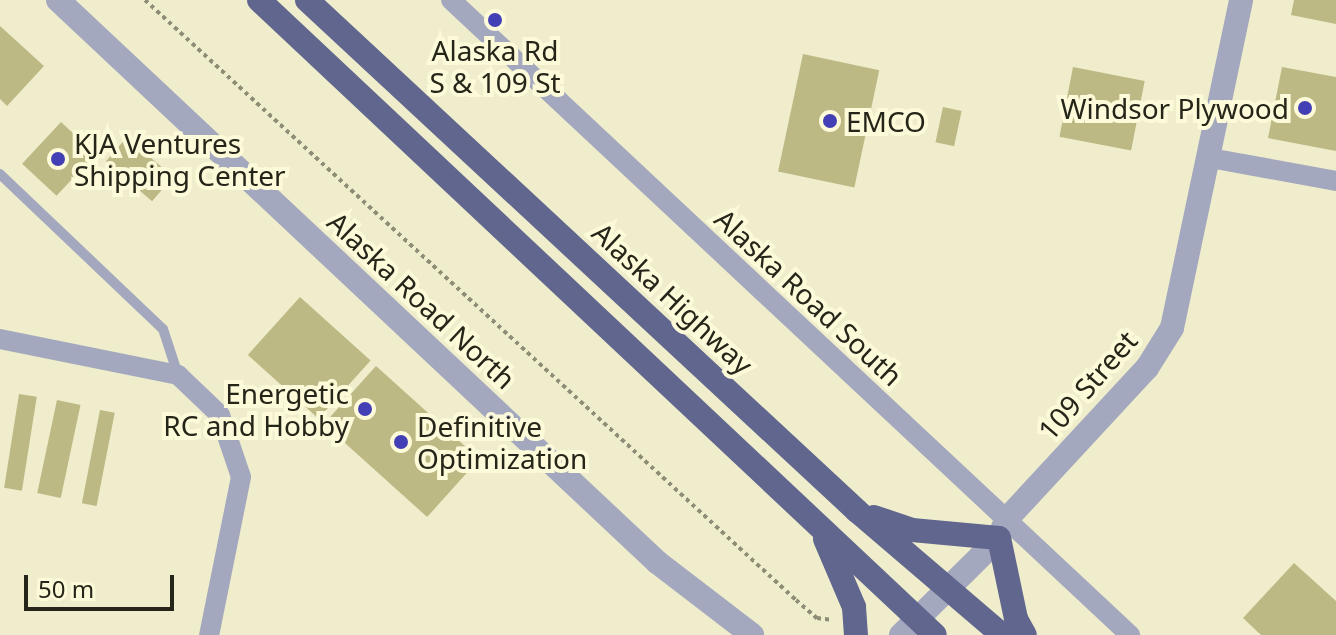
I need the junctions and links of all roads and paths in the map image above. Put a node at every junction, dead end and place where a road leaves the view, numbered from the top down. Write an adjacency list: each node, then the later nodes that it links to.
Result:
1 (58, 0): 19 (street, Alaska Road North)
2 (145, 0): 16 (path)
3 (259, 0): 13 (highway)
4 (307, 0): 12 (highway, Alaska Highway)
5 (451, 0): 14 (street, Alaska Road South)
6 (1241, 0): 7 (street, 109 Street)
7 (1210, 158): 9 (street); 14 (street, 109 Street)
8 (0, 174): 11 (lane)
9 (1336, 181)
10 (0, 339): 11 (street)
11 (178, 375): 18 (street)
12 (857, 511): 14 (highway); 15 (highway, Alaska Highway)
13 (818, 526): 16 (highway); 17 (highway)
14 (1003, 529): 15 (street, 109 Street); 22 (highway); 23 (street, Alaska Road South)
15 (952, 589): 17 (street, 109 Street); 21 (highway, Alaska Highway)
16 (854, 607): 20 (highway)
17 (918, 630)
18 (209, 635)
19 (752, 635)
20 (856, 635)
21 (1002, 635)
22 (1025, 635)
23 (1130, 635)

